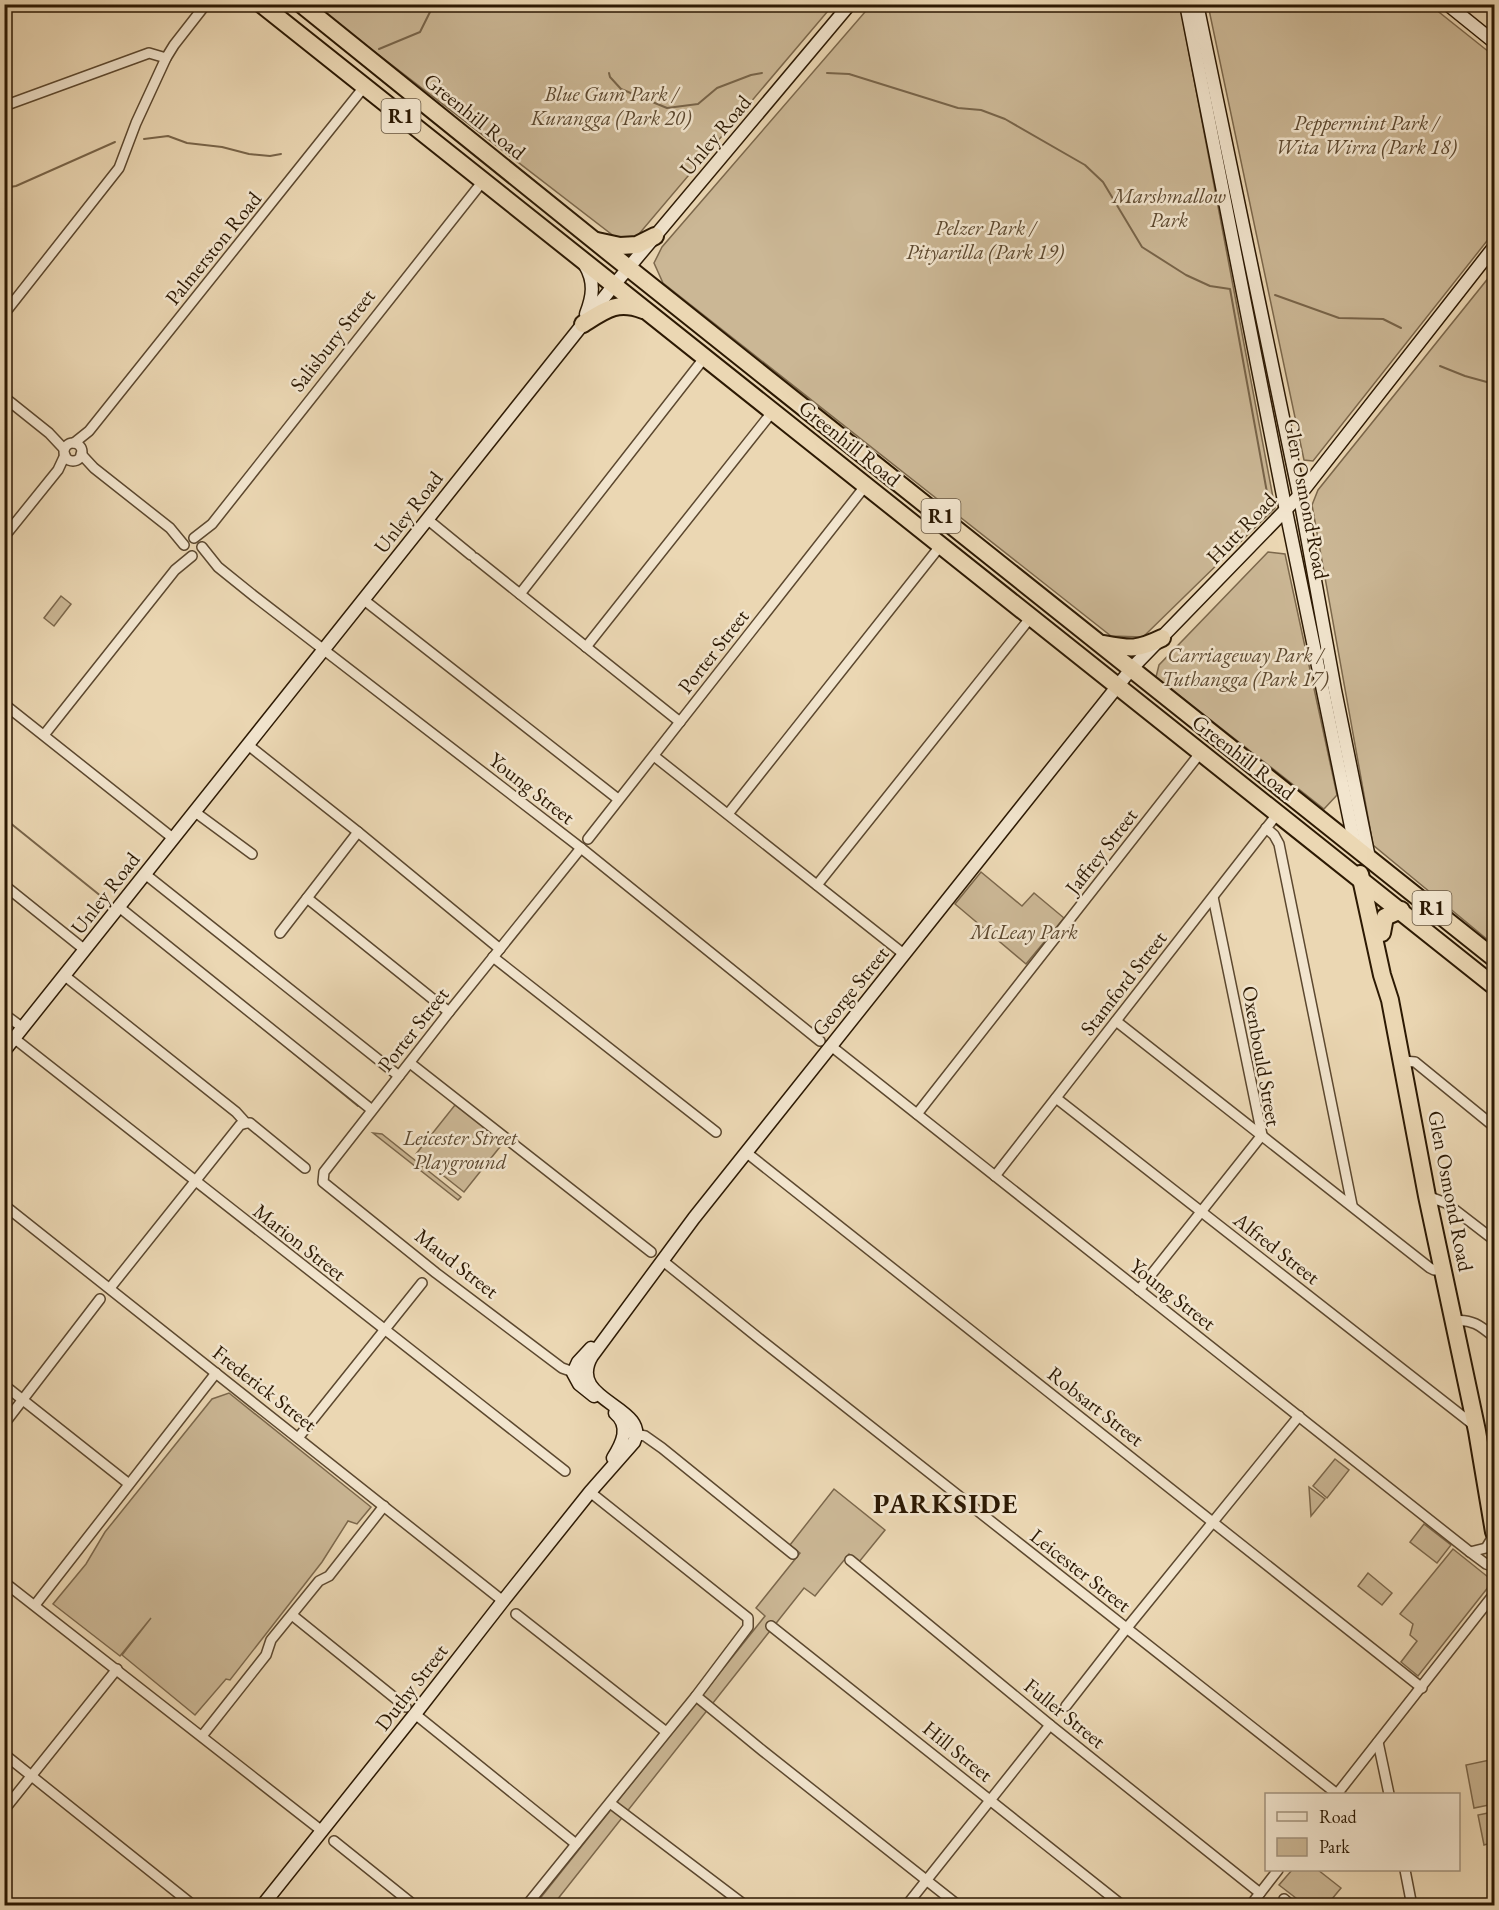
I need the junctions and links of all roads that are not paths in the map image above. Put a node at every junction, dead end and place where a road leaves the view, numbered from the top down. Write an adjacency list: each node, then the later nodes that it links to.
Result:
1 (206, 4): 11 (street)
2 (261, 4): 10 (highway, Greenhill Road / R1)
3 (301, 4): 8 (highway, Greenhill Road / R1)
4 (850, 4): 17 (main road, Unley Road)
5 (1186, 4): 18 (main road, Glen Osmond Road)
6 (1197, 4): 18 (main road, Glen Osmond Road)
7 (1447, 4): 9 (main road)
8 (318, 18): 10 (highway); 14 (highway, Greenhill Road / R1)
9 (1493, 37)
10 (313, 46): 12 (highway, Greenhill Road / R1)
11 (166, 58): 13 (street); 26 (street)
12 (364, 87): 15 (highway, Greenhill Road / R1); 35 (street, Palmerston Road)
13 (4, 106)
14 (511, 173): 16 (highway); 19 (highway, Greenhill Road / R1)
15 (483, 181): 16 (highway, Greenhill Road / R1); 42 (street, Salisbury Street)
16 (541, 227): 21 (highway, Greenhill Road / R1)
17 (655, 236): 19 (highway); 22 (main road, Unley Road)
18 (1239, 239): 38 (main road, Glen Osmond Road); 40 (main road, Glen Osmond Road)
19 (593, 240): 22 (highway, Greenhill Road / R1)
20 (1494, 247): 38 (main road, Hutt Road)
21 (582, 260): 23 (highway, Greenhill Road / R1); 27 (main road)
22 (628, 268): 23 (main road, Unley Road); 24 (highway, Greenhill Road / R1)
23 (614, 285): 25 (highway, Greenhill Road / R1); 27 (main road, Unley Road)
24 (680, 309): 28 (highway); 31 (highway, Greenhill Road / R1)
25 (650, 313): 27 (highway); 28 (highway, Greenhill Road / R1)
26 (4, 314)
27 (582, 324): 41 (main road, Unley Road)
28 (677, 335): 29 (highway, Greenhill Road / R1)
29 (705, 357): 32 (highway, Greenhill Road / R1); 51 (street)
30 (4, 397): 35 (street)
31 (804, 407): 33 (highway, Greenhill Road / R1); 34 (highway)
32 (773, 411): 34 (highway, Greenhill Road / R1); 58 (street)
33 (833, 430): 36 (highway); 39 (highway, Greenhill Road / R1)
34 (799, 431): 36 (highway, Greenhill Road / R1)
35 (73, 452): 44 (street, Palmerston Road); 45 (street)
36 (827, 454): 37 (highway, Greenhill Road / R1)
37 (866, 485): 43 (highway, Greenhill Road / R1); 63 (street, Porter Street)
38 (1299, 496): 40 (main road, Hutt Road); 80 (main road, Glen Osmond Road)
39 (934, 510): 43 (highway); 54 (highway, Greenhill Road / R1)
40 (1286, 511): 55 (main road, Hutt Road); 77 (main road, Glen Osmond Road)
41 (428, 519): 51 (street); 52 (main road, Unley Road)
42 (212, 524): 45 (street, Salisbury Street); 47 (street, Salisbury Street)
43 (921, 529): 46 (highway, Greenhill Road / R1)
44 (4, 537)
45 (188, 542): 47 (street); 48 (street); 50 (street, Salisbury Street)
46 (941, 545): 53 (highway, Greenhill Road / R1); 72 (street)
47 (202, 546): 48 (street); 49 (street, Young Street)
48 (193, 556): 49 (street, Young Street); 50 (street, Salisbury Street)
49 (218, 567): 59 (street, Young Street)
50 (175, 570): 65 (street, Salisbury Street)
51 (520, 594): 58 (street)
52 (364, 600): 59 (main road, Unley Road); 69 (street)
53 (1031, 617): 57 (highway, Greenhill Road / R1); 84 (street)
54 (1079, 626): 56 (highway, Greenhill Road / R1); 57 (highway)
55 (1162, 638): 56 (highway); 60 (main road, Hutt Road)
56 (1101, 643): 60 (highway, Greenhill Road / R1)
57 (1068, 646): 61 (highway, Greenhill Road / R1)
58 (586, 647): 63 (street)
59 (323, 650): 66 (main road, Unley Road); 78 (street, Young Street)
60 (1132, 668): 61 (main road, Hutt Road); 64 (highway, Greenhill Road / R1)
61 (1118, 686): 67 (highway, Greenhill Road / R1); 94 (main road, George Street)
62 (4, 704): 65 (street)
63 (680, 722): 68 (street, Porter Street)
64 (1215, 734): 67 (highway); 77 (highway, Greenhill Road / R1)
65 (44, 735): 75 (street)
66 (248, 745): 70 (main road, Unley Road); 74 (street)
67 (1202, 752): 71 (highway, Greenhill Road / R1); 111 (street, Jaffrey Street)
68 (654, 756): 69 (street, Porter Street); 72 (street)
69 (618, 799): 76 (street, Porter Street)
70 (195, 812): 75 (main road, Unley Road); 79 (street)
71 (1278, 813): 73 (street, Stamford Street); 82 (highway, Greenhill Road / R1)
72 (728, 814): 84 (street)
73 (1266, 828): 86 (street, Stamford Street); 123 (street)
74 (358, 832): 87 (street); 93 (street)
75 (174, 838): 81 (main road, Unley Road)
76 (588, 839)
77 (1355, 846): 80 (highway, Greenhill Road / R1); 82 (highway, Glen Osmond Road)
78 (581, 848): 93 (street, Porter Street); 104 (street, Young Street)
79 (252, 854)
80 (1369, 858): 85 (highway, Glen Osmond Road); 95 (highway, Greenhill Road / R1)
81 (145, 874): 88 (main road, Unley Road); 108 (street)
82 (1361, 879): 85 (highway, Greenhill Road / R1); 98 (highway, Glen Osmond Road)
83 (4, 885): 92 (street)
84 (817, 885): 94 (street)
85 (1375, 890): 89 (highway, Greenhill Road / R1); 91 (highway, Glen Osmond Road)
86 (1213, 897): 101 (street, Stamford Street); 115 (street, Oxenbould Street)
87 (307, 898): 90 (street); 99 (street)
88 (119, 907): 92 (main road, Unley Road); 110 (street)
89 (1401, 910): 91 (highway); 97 (highway, Greenhill Road / R1)
90 (280, 933)
91 (1382, 933): 98 (highway, Glen Osmond Road)
92 (85, 950): 96 (main road, Unley Road)
93 (497, 953): 99 (street, Porter Street); 114 (street)
94 (905, 955): 104 (main road, George Street)
95 (1494, 958)
96 (65, 976): 102 (main road, Unley Road); 112 (street)
97 (1494, 986)
98 (1390, 1000): 106 (highway, Glen Osmond Road)
99 (449, 1012): 107 (street, Porter Street)
100 (4, 1014): 102 (street)
101 (1116, 1021): 109 (street, Stamford Street); 115 (street)
102 (23, 1028): 103 (main road, Unley Road)
103 (15, 1039): 105 (main road, Unley Road); 120 (street, Marion Street)
104 (826, 1043): 111 (street, Young Street); 116 (main road, George Street)
105 (4, 1052)
106 (1403, 1061): 113 (street); 121 (highway, Glen Osmond Road)
107 (410, 1063): 108 (street, Porter Street); 126 (street)
108 (399, 1076): 110 (street, Porter Street)
109 (1056, 1098): 118 (street, Stamford Street); 124 (street, Alfred Street)
110 (372, 1110): 119 (street, Porter Street)
111 (917, 1114): 118 (street, Young Street)
112 (246, 1122): 117 (street); 120 (street)
113 (1491, 1124)
114 (716, 1132)
115 (1262, 1135): 123 (street); 124 (street, Oxenbould Street)
116 (747, 1153): 127 (main road, George Street); 152 (street, Robsart Street)
117 (305, 1168)
118 (995, 1176): 131 (street, Young Street)
119 (322, 1178): 137 (street, Maud Street)
120 (194, 1181): 130 (street); 135 (street, Marion Street)
121 (1428, 1196): 125 (street); 128 (highway, Glen Osmond Road)
122 (4, 1205): 130 (street, Frederick Street)
123 (1352, 1206): 128 (street)
124 (1201, 1212): 131 (street, Oxenbould Street); 144 (street, Alfred Street)
125 (1494, 1240)
126 (651, 1252)
127 (663, 1261): 134 (main road, George Street); 165 (street, Leicester Street)
128 (1443, 1269): 133 (highway, Glen Osmond Road)
129 (422, 1283): 135 (street)
130 (110, 1288): 138 (street, Frederick Street)
131 (1139, 1290): 142 (street, Young Street)
132 (100, 1299): 141 (street)
133 (1453, 1321): 136 (street); 144 (highway, Glen Osmond Road)
134 (616, 1323): 137 (main road, George Street); 139 (main road, George Street)
135 (384, 1330): 147 (street); 148 (street, Marion Street)
136 (1494, 1337)
137 (573, 1372): 139 (street, Maud Street); 145 (main road, Maud Street)
138 (216, 1373): 147 (street, Frederick Street); 149 (street)
139 (587, 1377): 146 (main road)
140 (4, 1385): 141 (street)
141 (24, 1401): 143 (street); 149 (street)
142 (1299, 1416): 152 (street); 154 (street, Young Street)
143 (4, 1424)
144 (1476, 1427): 153 (highway, Glen Osmond Road)
145 (624, 1432): 146 (street); 150 (main road, Duthy Street)
146 (638, 1435): 150 (main road, Duthy Street); 155 (street)
147 (298, 1438): 151 (street, Frederick Street)
148 (565, 1471)
149 (129, 1484): 161 (street)
150 (590, 1492): 160 (main road, Duthy Street); 168 (street)
151 (384, 1506): 160 (street, Frederick Street); 163 (street)
152 (1212, 1522): 165 (street); 167 (street, Robsart Street)
153 (1494, 1534): 154 (street, Glen Osmond Road)
154 (1470, 1552): 157 (street, Young Street)
155 (793, 1554)
156 (850, 1560): 171 (street, Fuller Street)
157 (1494, 1568)
158 (4, 1581): 161 (street)
159 (1494, 1594): 167 (street)
160 (503, 1601): 170 (main road, Duthy Street)
161 (35, 1605): 166 (street)
162 (516, 1614): 172 (street)
163 (292, 1615): 170 (street); 173 (street)
164 (771, 1626): 180 (street, Hill Street)
165 (1126, 1629): 169 (street); 177 (street, Leicester Street)
166 (117, 1669): 173 (street); 176 (street)
167 (1422, 1688): 174 (street)
168 (696, 1696): 172 (street); 188 (street)
169 (1066, 1706)
170 (411, 1711): 183 (main road, Duthy Street); 185 (street)
171 (1050, 1725): 180 (street); 189 (street, Fuller Street)
172 (665, 1731): 181 (street)
173 (202, 1737): 183 (street)
174 (1378, 1742): 178 (street); 179 (street)
175 (4, 1754): 176 (street)
176 (32, 1776): 182 (street); 191 (street)
177 (1336, 1793)
178 (1338, 1793)
179 (1389, 1793)
180 (991, 1800): 188 (street); 198 (street, Hill Street)
181 (610, 1803): 185 (street); 195 (street)
182 (4, 1810)
183 (322, 1831): 192 (main road, Duthy Street)
184 (334, 1841): 193 (street)
185 (576, 1844): 194 (street)
186 (1276, 1871): 189 (street)
187 (1405, 1871): 201 (street)
188 (926, 1880): 196 (street); 197 (street)
189 (1260, 1893): 199 (street)
190 (1284, 1899): 200 (street)
191 (194, 1905)
192 (262, 1905)
193 (415, 1905)
194 (529, 1905)
195 (746, 1905)
196 (906, 1905)
197 (959, 1905)
198 (1123, 1905)
199 (1250, 1905)
200 (1292, 1905)
201 (1413, 1905)

